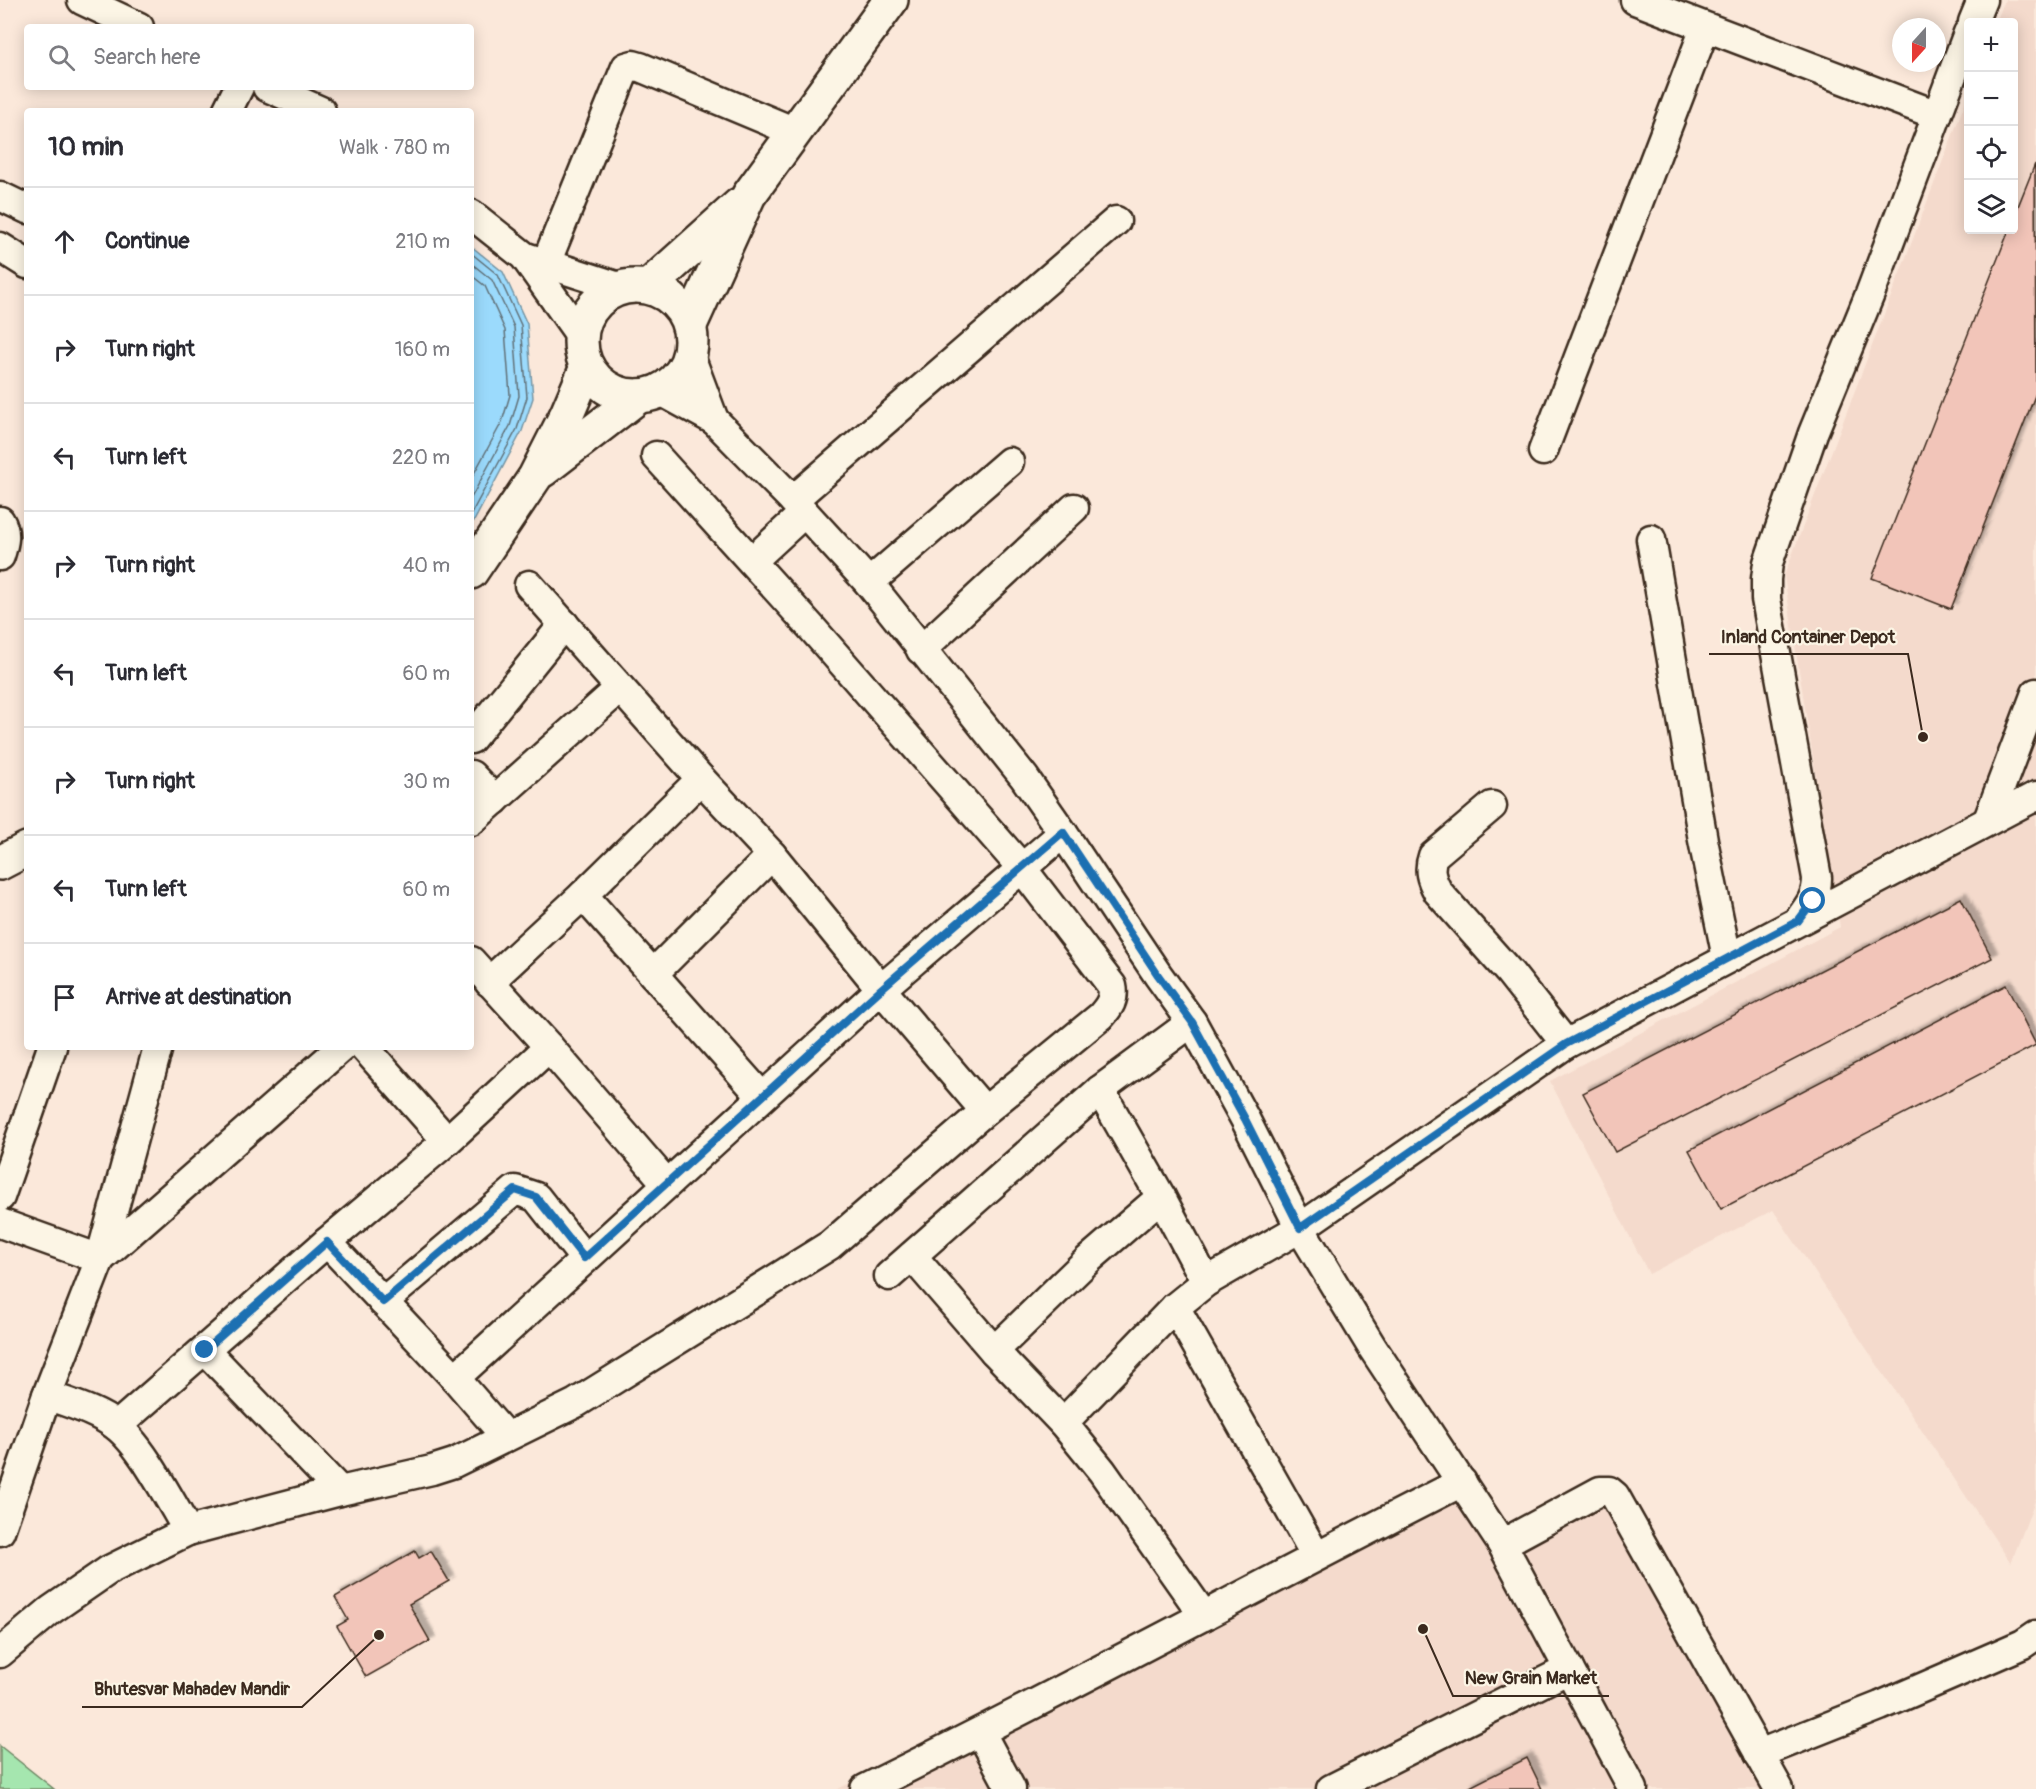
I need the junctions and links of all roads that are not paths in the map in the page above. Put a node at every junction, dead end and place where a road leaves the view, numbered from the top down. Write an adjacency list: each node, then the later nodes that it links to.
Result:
1 (82, 0): 6 (street)
2 (891, 0): 14 (main road)
3 (1635, 0): 7 (street)
4 (1982, 0): 5 (street)
5 (1975, 18)
6 (133, 24)
7 (1705, 27): 13 (street); 31 (street)
8 (1964, 44): 13 (street)
9 (238, 90): 11 (street)
10 (274, 90): 12 (street)
11 (228, 108)
12 (314, 108)
13 (1937, 115): 62 (street)
14 (795, 132): 15 (main road); 23 (street)
15 (749, 195): 25 (main road); 27 (main road)
16 (0, 196): 17 (street)
17 (24, 208)
18 (474, 215): 23 (street)
19 (1116, 221): 35 (street)
20 (0, 228): 21 (street)
21 (24, 243)
22 (0, 247): 24 (street)
23 (535, 260): 25 (street); 26 (street)
24 (24, 262)
25 (634, 287): 26 (main road); 27 (main road)
26 (580, 335): 28 (main road)
27 (690, 341): 29 (main road); 30 (street)
28 (587, 367): 29 (main road); 34 (main road)
29 (650, 393): 30 (street); 34 (main road)
30 (714, 420): 35 (street)
31 (1543, 451)
32 (656, 456): 40 (street)
33 (1009, 462): 42 (street)
34 (535, 477): 41 (main road)
35 (798, 507): 40 (street); 42 (street)
36 (1074, 507): 45 (street)
37 (0, 520): 39 (street)
38 (1651, 539): 63 (street)
39 (0, 556)
40 (752, 561): 60 (street)
41 (474, 568)
42 (869, 583): 45 (street)
43 (529, 585): 44 (street)
44 (564, 624): 46 (street); 48 (street)
45 (921, 650): 56 (street)
46 (620, 688): 50 (street); 52 (street)
47 (2036, 693): 55 (street)
48 (474, 735)
49 (474, 778): 52 (street)
50 (701, 779): 58 (street); 61 (street)
51 (2036, 796): 55 (street)
52 (495, 800): 54 (street)
53 (1492, 806): 68 (street)
54 (474, 818)
55 (1988, 820): 62 (street)
56 (1063, 832): 60 (street); 67 (street)
57 (24, 851): 59 (main road)
58 (772, 855): 65 (street); 66 (street)
59 (0, 863)
60 (1021, 867): 66 (street); 76 (street)
61 (583, 895): 64 (street); 65 (street)
62 (1798, 921): 63 (street)
63 (1727, 958): 68 (street)
64 (480, 972): 69 (street)
65 (653, 974): 75 (street)
66 (881, 989): 75 (street); 76 (street)
67 (1192, 1022): 74 (street); 82 (street)
68 (1566, 1044): 82 (street)
69 (549, 1047): 77 (street); 78 (street)
70 (51, 1050): 79 (street)
71 (157, 1050): 86 (street)
72 (339, 1050): 86 (street)
73 (367, 1050): 77 (street)
74 (1100, 1090): 80 (street); 84 (street)
75 (762, 1097): 78 (street)
76 (985, 1111): 97 (street)
77 (447, 1141): 83 (street)
78 (667, 1184): 85 (street)
79 (0, 1197)
80 (1161, 1197): 88 (street); 92 (street)
81 (0, 1223): 86 (street)
82 (1300, 1228): 88 (street); 98 (street)
83 (327, 1242): 89 (street); 91 (street)
84 (912, 1256): 87 (street); 92 (street)
85 (584, 1258): 89 (street); 93 (street)
86 (100, 1259): 94 (street)
87 (889, 1276)
88 (1206, 1282): 90 (street)
89 (383, 1302): 93 (street)
90 (1175, 1307): 95 (street); 103 (street)
91 (205, 1350): 96 (street); 99 (street)
92 (993, 1351): 95 (street)
93 (454, 1378): 97 (street)
94 (47, 1395): 96 (street); 100 (street)
95 (1063, 1424): 104 (street)
96 (117, 1426): 101 (street)
97 (506, 1437): 99 (street)
98 (1462, 1482): 102 (street); 103 (street)
99 (340, 1491): 101 (street)
100 (0, 1530)
101 (188, 1531): 106 (street)
102 (1502, 1544): 107 (street); 109 (street)
103 (1316, 1556): 104 (street)
104 (1204, 1616): 108 (street)
105 (2036, 1635): 109 (street)
106 (0, 1653)
107 (1569, 1669): 112 (street); 113 (street)
108 (981, 1732): 110 (street); 111 (street)
109 (1759, 1755): 114 (street)
110 (865, 1789)
111 (1011, 1789)
112 (1331, 1789)
113 (1633, 1789)
114 (1779, 1789)

